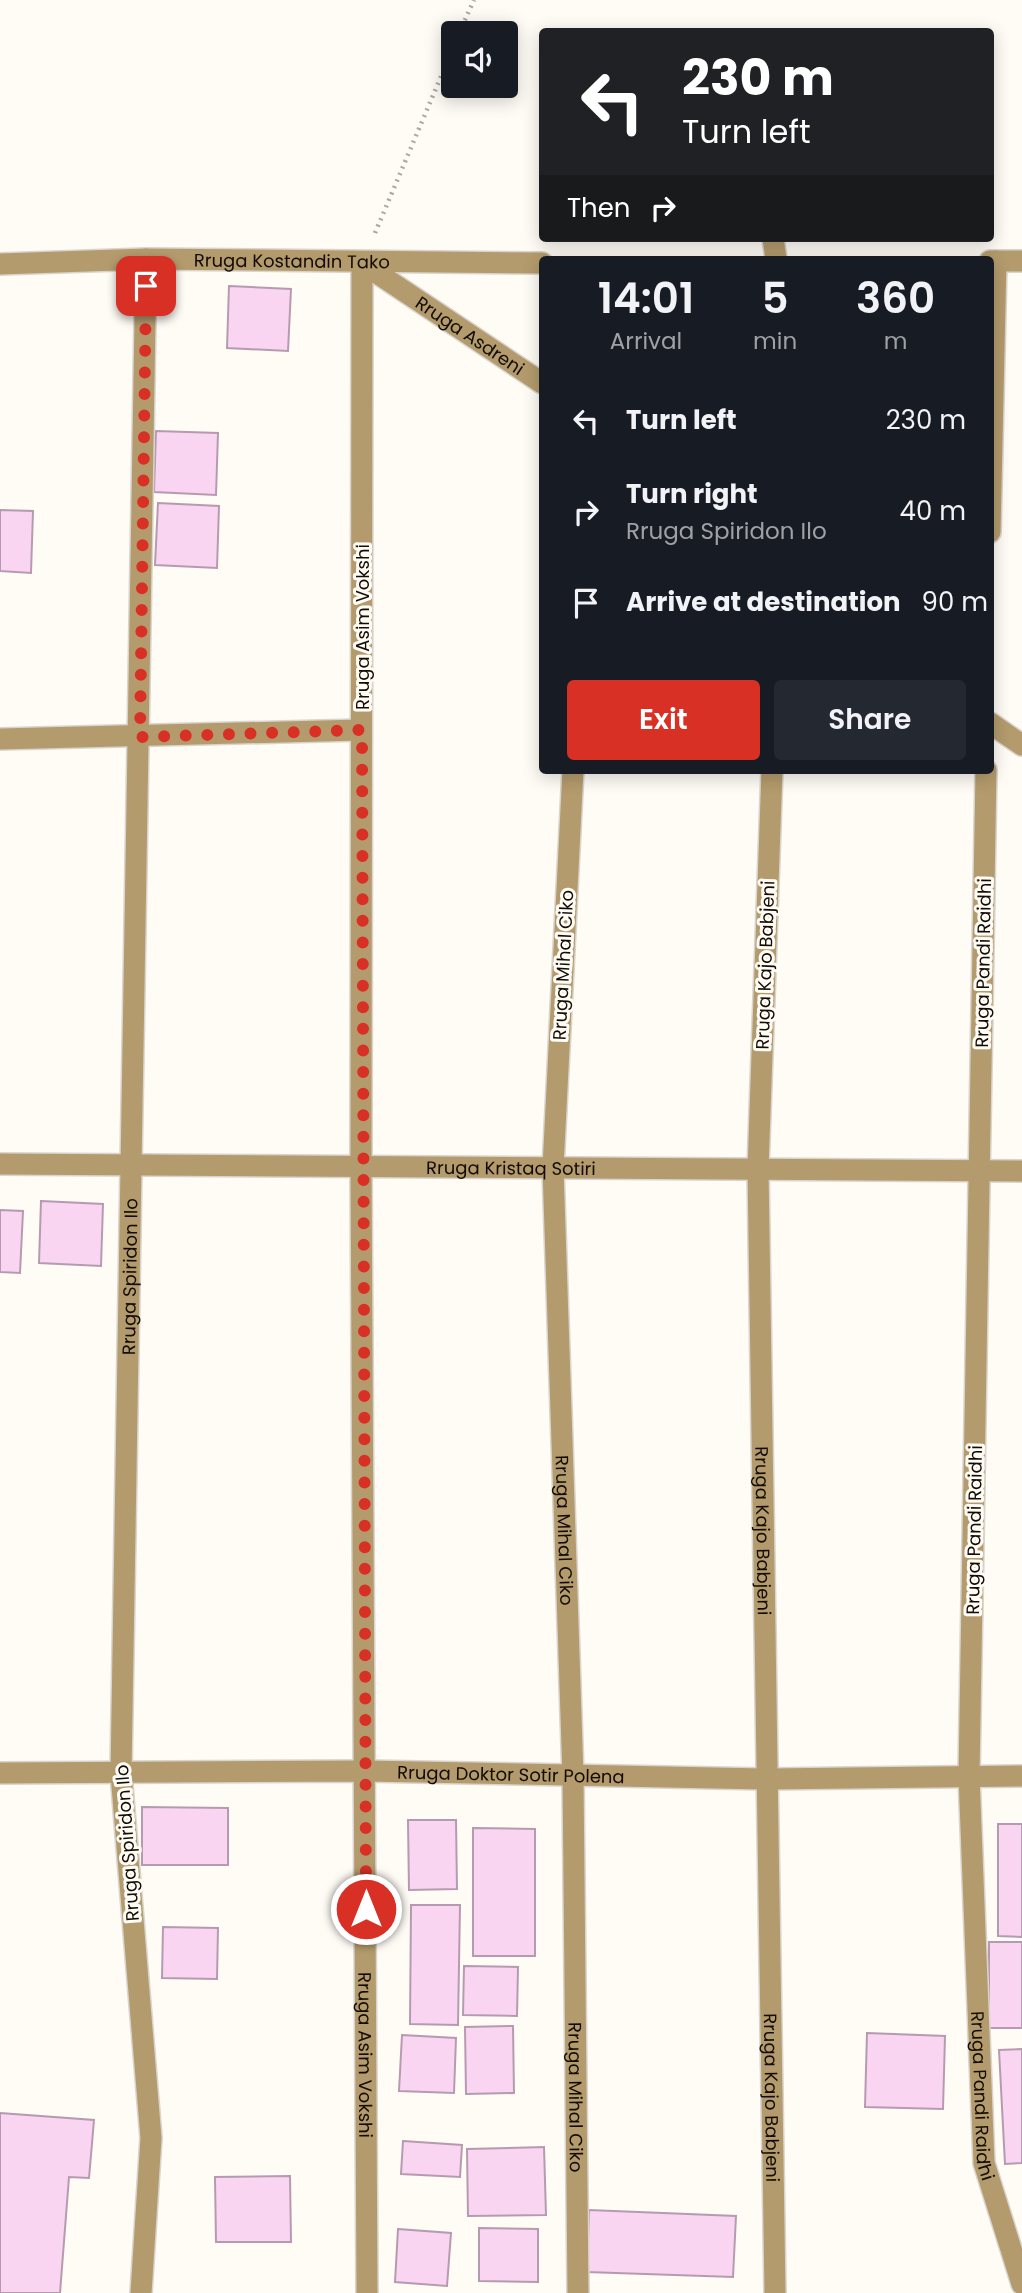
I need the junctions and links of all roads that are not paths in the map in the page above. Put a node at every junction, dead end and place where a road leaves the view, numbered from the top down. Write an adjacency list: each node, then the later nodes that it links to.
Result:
1 (146, 259): 4 (street, Rruga Kostandin Tako); 6 (street, Rruga Kostandin Tako); 10 (street, Rruga Spiridon Ilo)
2 (994, 261): 3 (street)
3 (1022, 261)
4 (362, 263): 5 (street, Rruga Kostandin Tako); 7 (street, Rruga Asdreni); 9 (street, Rruga Asim Vokshi)
5 (539, 263)
6 (0, 264)
7 (539, 381)
8 (994, 726): 12 (street)
9 (362, 730): 10 (street); 18 (street, Rruga Asim Vokshi)
10 (140, 737): 11 (street); 17 (street, Rruga Spiridon Ilo)
11 (0, 739)
12 (1022, 745)
13 (573, 774): 19 (street, Rruga Mihal Ciko)
14 (772, 774): 20 (street, Rruga Kajo Babjeni)
15 (986, 774): 21 (street, Rruga Pandi Raidhi)
16 (0, 1164): 17 (street, Rruga Kristaq Sotiri)
17 (130, 1165): 18 (street, Rruga Kristaq Sotiri); 25 (street, Rruga Spiridon Ilo)
18 (361, 1165): 19 (street, Rruga Kristaq Sotiri); 23 (street, Rruga Asim Vokshi)
19 (553, 1168): 20 (street, Rruga Kristaq Sotiri); 26 (street, Rruga Mihal Ciko)
20 (758, 1169): 21 (street, Rruga Kristaq Sotiri); 29 (street, Rruga Kajo Babjeni)
21 (980, 1171): 22 (street, Rruga Kristaq Sotiri); 27 (street, Rruga Pandi Raidhi)
22 (1022, 1171)
23 (366, 1771): 25 (street, Rruga Doktor Sotir Polena); 26 (street, Rruga Doktor Sotir Polena); 32 (street, Rruga Asim Vokshi)
24 (0, 1773): 25 (street, Rruga Doktor Sotir Polena)
25 (121, 1774): 31 (street, Rruga Spiridon Ilo)
26 (573, 1776): 29 (street, Rruga Doktor Sotir Polena); 33 (street, Rruga Mihal Ciko)
27 (970, 1776): 28 (street, Rruga Doktor Sotir Polena); 29 (street, Rruga Doktor Sotir Polena); 30 (street, Rruga Pandi Raidhi)
28 (1022, 1776)
29 (768, 1779): 34 (street, Rruga Kajo Babjeni)
30 (1022, 2284)
31 (141, 2293)
32 (367, 2293)
33 (578, 2293)
34 (775, 2293)

